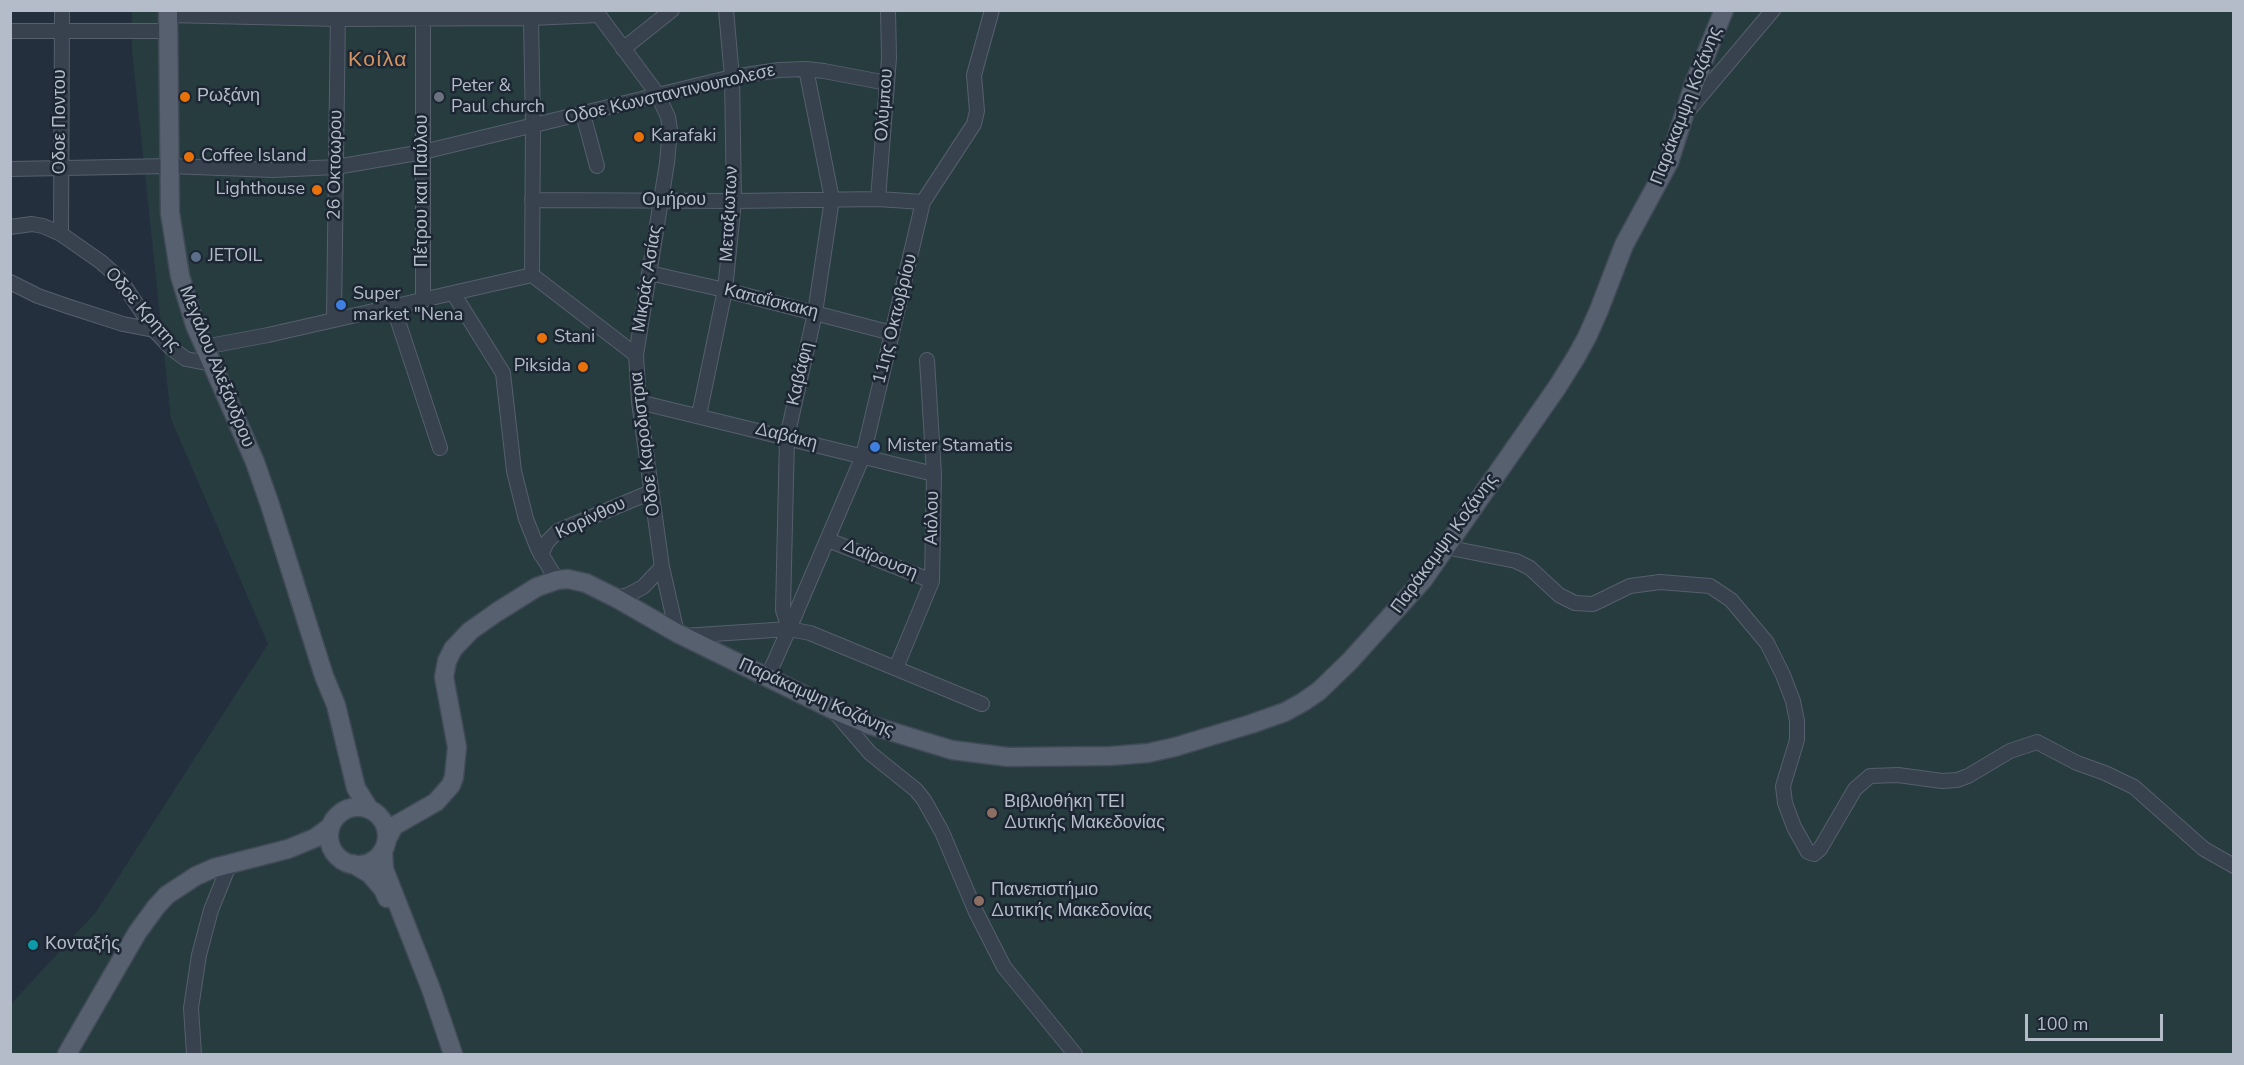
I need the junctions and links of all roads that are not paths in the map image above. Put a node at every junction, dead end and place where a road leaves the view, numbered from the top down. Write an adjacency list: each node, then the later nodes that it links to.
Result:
1 (62, 10): 13 (street, Oδοε Ποντου)
2 (672, 10): 15 (street)
3 (726, 10): 17 (street, Μεταξιωτων)
4 (888, 10): 18 (street, Ολύμπου)
5 (992, 10): 34 (street, 11ης Οκτωβρίου)
6 (1724, 10): 21 (main road, Παράκαμψη Κοζάνης)
7 (1773, 10): 21 (street)
8 (597, 13): 11 (street); 15 (street, Μικράς Ασίας)
9 (423, 14): 10 (street); 11 (street); 23 (street, Πέτρου και Παύλου)
10 (338, 15): 12 (street); 26 (street, 26 Οκτοωρου)
11 (531, 18): 22 (street)
12 (168, 19): 13 (street); 24 (main road, Μεγάλου Αλεξάνδρου)
13 (62, 30): 14 (street); 27 (street, Oδοε Ποντου)
14 (10, 31)
15 (623, 49): 19 (street, Μικράς Ασίας)
16 (806, 69): 17 (street, Oδοε Κωνσταντινουπολεσε); 18 (street, Oδοε Κωνσταντινουπολεσε); 31 (street, Καβάφη)
17 (732, 77): 19 (street, Oδοε Κωνσταντινουπολεσε); 33 (street, Μεταξιωτων)
18 (887, 83): 29 (street, Ολύμπου)
19 (658, 95): 20 (street, Oδοε Κωνσταντινουπολεσε); 32 (street, Μικράς Ασίας)
20 (583, 114): 22 (street, Oδοε Κωνσταντινουπολεσε); 25 (street)
21 (1686, 114): 60 (main road, Παράκαμψη Κοζάνης)
22 (533, 126): 23 (street, Oδοε Κωνσταντινουπολεσε); 30 (street)
23 (423, 152): 26 (street, Oδοε Κωνσταντινουπολεσε); 42 (street, Πέτρου και Παύλου)
24 (170, 166): 26 (street, Oδοε Κωνσταντινουπολεσε); 27 (street, Oδοε Κωνσταντινουπολεσε); 48 (main road, Μεγάλου Αλεξάνδρου)
25 (597, 166)
26 (336, 167): 45 (street, 26 Οκτοωρου)
27 (61, 169): 28 (street, Oδοε Κωνσταντινουπολεσε); 36 (street, Oδοε Ποντου)
28 (10, 170)
29 (878, 199): 31 (street, Ομήρου); 34 (street, Ομήρου)
30 (532, 200): 32 (street, Ομήρου); 38 (street)
31 (832, 200): 33 (street, Ομήρου); 44 (street, Καβάφη)
32 (661, 201): 33 (street, Ομήρου); 37 (street, Μικράς Ασίας)
33 (734, 201): 40 (street, Μεταξιωτων)
34 (924, 202): 47 (street, 11ης Οκτωβρίου)
35 (10, 227): 36 (street, Oδοε Κρητης)
36 (60, 234): 46 (street, Oδοε Κρητης)
37 (649, 273): 40 (street, Καπαΐσκακη); 49 (street, Μικράς Ασίας)
38 (532, 274): 41 (street); 49 (street, Oδοε Καροδιστρια)
39 (10, 282): 46 (street)
40 (725, 290): 44 (street, Καπαΐσκακη); 53 (street, Μεταξιωτων)
41 (453, 293): 42 (street); 61 (street)
42 (423, 300): 43 (street)
43 (393, 306): 45 (street); 55 (street)
44 (815, 313): 47 (street, Καπαΐσκακη); 54 (street, Καβάφη)
45 (334, 319): 48 (street)
46 (154, 330): 51 (street, Oδοε Κρητης)
47 (892, 333): 56 (street, 11ης Οκτωβρίου)
48 (204, 347): 51 (main road, Μεγάλου Αλεξάνδρου)
49 (636, 355): 52 (street, Oδοε Καροδιστρια)
50 (927, 360): 57 (street, Αιόλου)
51 (212, 364): 69 (main road, Μεγάλου Αλεξάνδρου)
52 (639, 402): 53 (street, Δαβάκη); 58 (street, Oδοε Καροδιστρια)
53 (699, 415): 54 (street, Δαβάκη)
54 (787, 437): 56 (street, Δαβάκη); 66 (street, Καβάφη)
55 (440, 448)
56 (863, 456): 57 (street, Δαβάκη); 59 (street, 11ης Οκτωβρίου)
57 (934, 474): 64 (street, Αιόλου)
58 (651, 492): 61 (street, Κορίνθου); 62 (street, Oδοε Καροδιστρια)
59 (828, 540): 64 (street, Δαϊρουση); 66 (street, 11ης Οκτωβρίου)
60 (1445, 547): 72 (main road, Παράκαμψη Κοζάνης); 81 (street)
61 (541, 555): 63 (street)
62 (662, 567): 65 (street); 67 (street, Oδοε Καροδιστρια)
63 (557, 580): 65 (main road, Παράκαμψη Κοζάνης); 74 (main road, Παράκαμψη Κοζάνης)
64 (932, 581): 68 (street, Αιόλου)
65 (616, 598): 67 (main road, Παράκαμψη Κοζάνης)
66 (789, 628): 67 (street); 68 (street); 70 (street)
67 (680, 635): 70 (main road, Παράκαμψη Κοζάνης)
68 (897, 668): 71 (street)
69 (324, 676): 73 (main road); 75 (main road)
70 (767, 678): 72 (main road, Παράκαμψη Κοζάνης)
71 (982, 704)
72 (832, 709): 86 (street)
73 (374, 812): 74 (main road); 75 (main road); 76 (main road)
74 (409, 816): 76 (main road, Παράκαμψη Κοζάνης)
75 (334, 820): 77 (main road); 78 (main road)
76 (385, 845): 80 (main road); 85 (main road)
77 (288, 849): 78 (main road); 79 (main road)
78 (336, 855): 80 (main road)
79 (230, 863): 82 (main road); 83 (street)
80 (353, 864): 84 (main road)
81 (2234, 866)
82 (67, 1054)
83 (194, 1054)
84 (444, 1054)
85 (453, 1054)
86 (1075, 1054)

